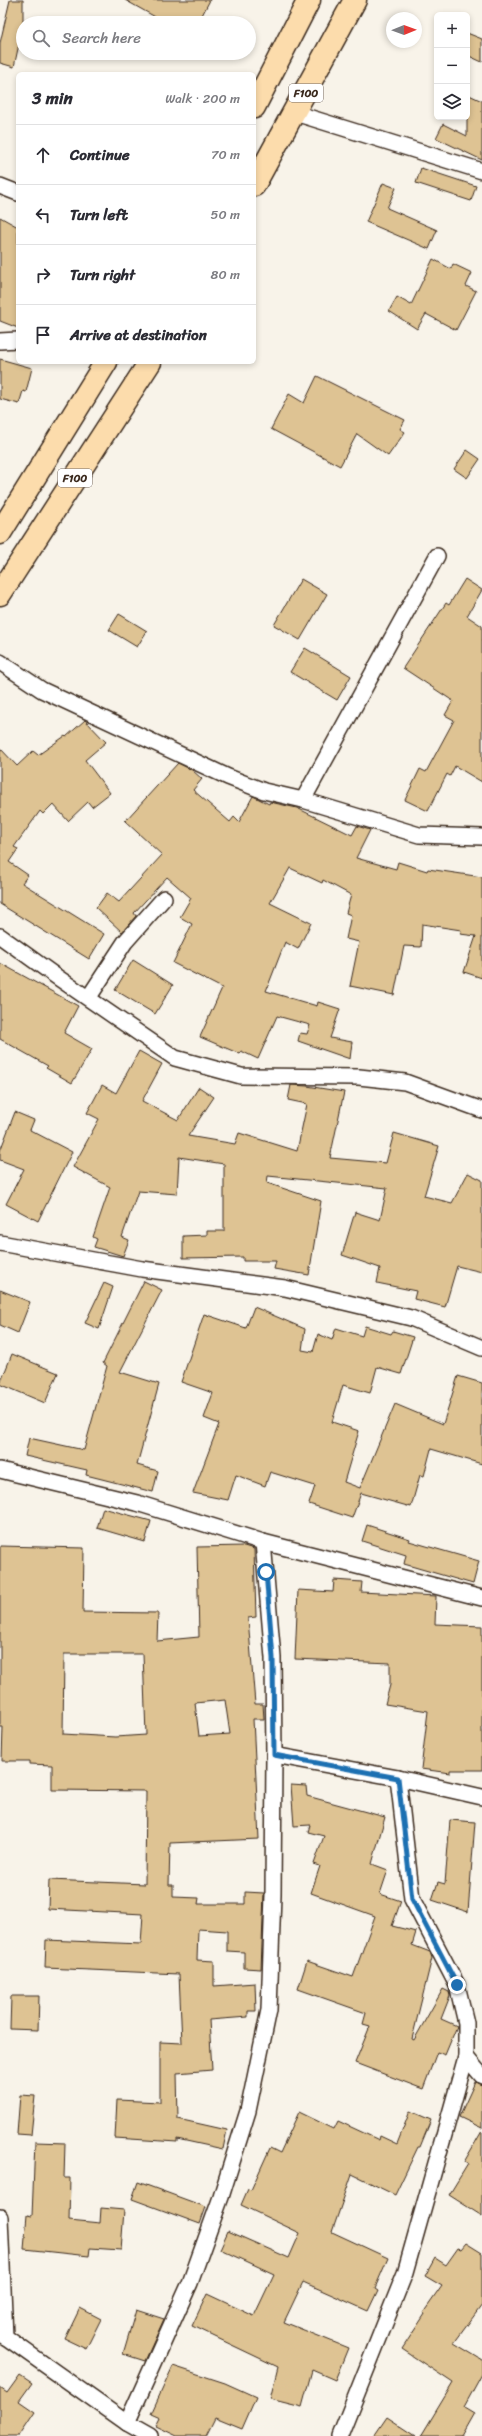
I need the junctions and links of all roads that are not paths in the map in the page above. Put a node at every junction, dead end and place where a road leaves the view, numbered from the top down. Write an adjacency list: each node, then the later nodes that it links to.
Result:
1 (309, 0): 3 (highway)
2 (356, 0): 4 (highway, F100)
3 (256, 102)
4 (295, 114): 5 (street); 6 (highway, F100)
5 (482, 171)
6 (256, 182)
7 (0, 186): 8 (street)
8 (16, 192)
9 (16, 340): 10 (street)
10 (0, 341)
11 (149, 364): 15 (highway, F100)
12 (99, 367): 13 (highway, F100)
13 (0, 533)
14 (437, 556): 17 (street)
15 (0, 594)
16 (0, 662): 17 (street)
17 (303, 800): 18 (street)
18 (482, 837)
19 (164, 898): 21 (street)
20 (0, 935): 21 (street)
21 (89, 997): 22 (street)
22 (482, 1110)
23 (0, 1243): 24 (street)
24 (482, 1348)
25 (0, 1470): 26 (street)
26 (263, 1542): 27 (street); 28 (street)
27 (482, 1598)
28 (274, 1755): 29 (street); 35 (street)
29 (398, 1778): 30 (street); 31 (street)
30 (482, 1797)
31 (466, 2057): 32 (street); 37 (street)
32 (482, 2076)
33 (0, 2218): 34 (street)
34 (3, 2335): 35 (street)
35 (127, 2423): 36 (street)
36 (150, 2436)
37 (340, 2436)

